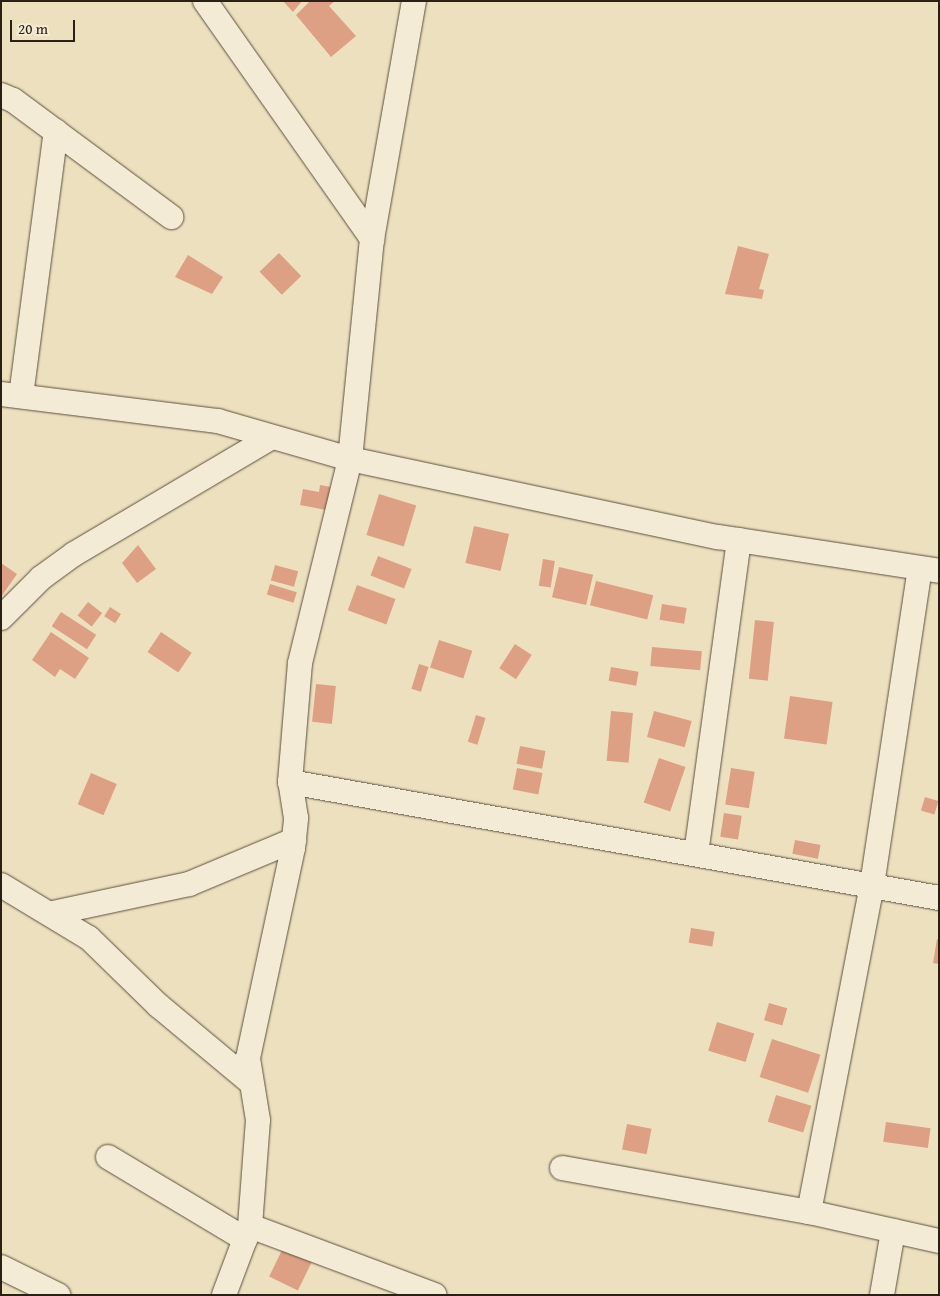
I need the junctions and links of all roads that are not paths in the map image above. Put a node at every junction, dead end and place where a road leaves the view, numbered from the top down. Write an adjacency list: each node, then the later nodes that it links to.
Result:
1 (205, 1): 6 (street)
2 (414, 1): 6 (street)
3 (1, 96): 4 (street)
4 (56, 131): 5 (street); 7 (street)
5 (171, 217)
6 (372, 239): 9 (street)
7 (11, 395): 8 (street)
8 (270, 438): 9 (street); 12 (street)
9 (350, 459): 10 (street); 13 (street)
10 (739, 540): 11 (street); 15 (street)
11 (930, 570): 16 (street)
12 (1, 618)
13 (290, 782): 14 (street); 15 (street)
14 (294, 840): 19 (street); 20 (street)
15 (696, 854): 16 (street)
16 (872, 885): 18 (street); 23 (street)
17 (7, 893): 19 (street)
18 (939, 898)
19 (54, 913): 20 (street)
20 (249, 1081): 25 (street)
21 (108, 1158): 25 (street)
22 (562, 1168): 23 (street)
23 (810, 1212): 24 (street)
24 (894, 1231): 26 (street); 31 (street)
25 (248, 1233): 29 (street); 30 (street)
26 (939, 1241)
27 (1, 1267): 28 (street)
28 (58, 1295)
29 (224, 1295)
30 (435, 1295)
31 (882, 1295)

